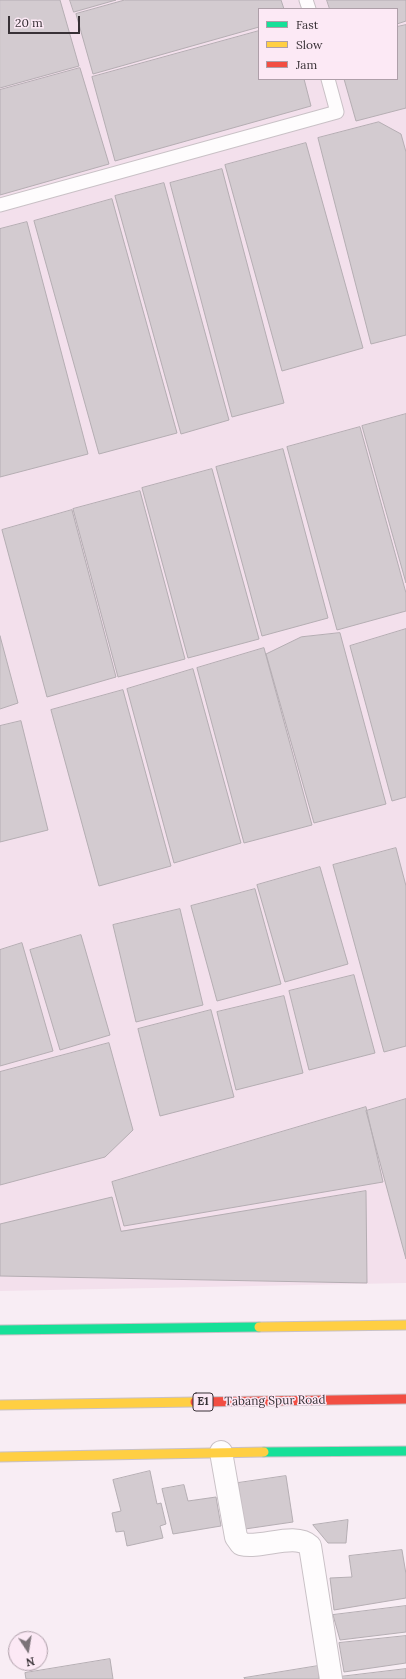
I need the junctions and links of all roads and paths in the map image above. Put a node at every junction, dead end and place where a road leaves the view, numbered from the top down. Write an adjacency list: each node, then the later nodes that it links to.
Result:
1 (328, 80): 2 (lane)
2 (0, 205)
3 (406, 1325): 4 (main road)
4 (0, 1330)
5 (406, 1399): 6 (main road, Tabang Spur Road / E1)
6 (0, 1405)
7 (406, 1451): 8 (main road)
8 (221, 1452): 9 (main road); 10 (street)
9 (0, 1457)
10 (331, 1679)

